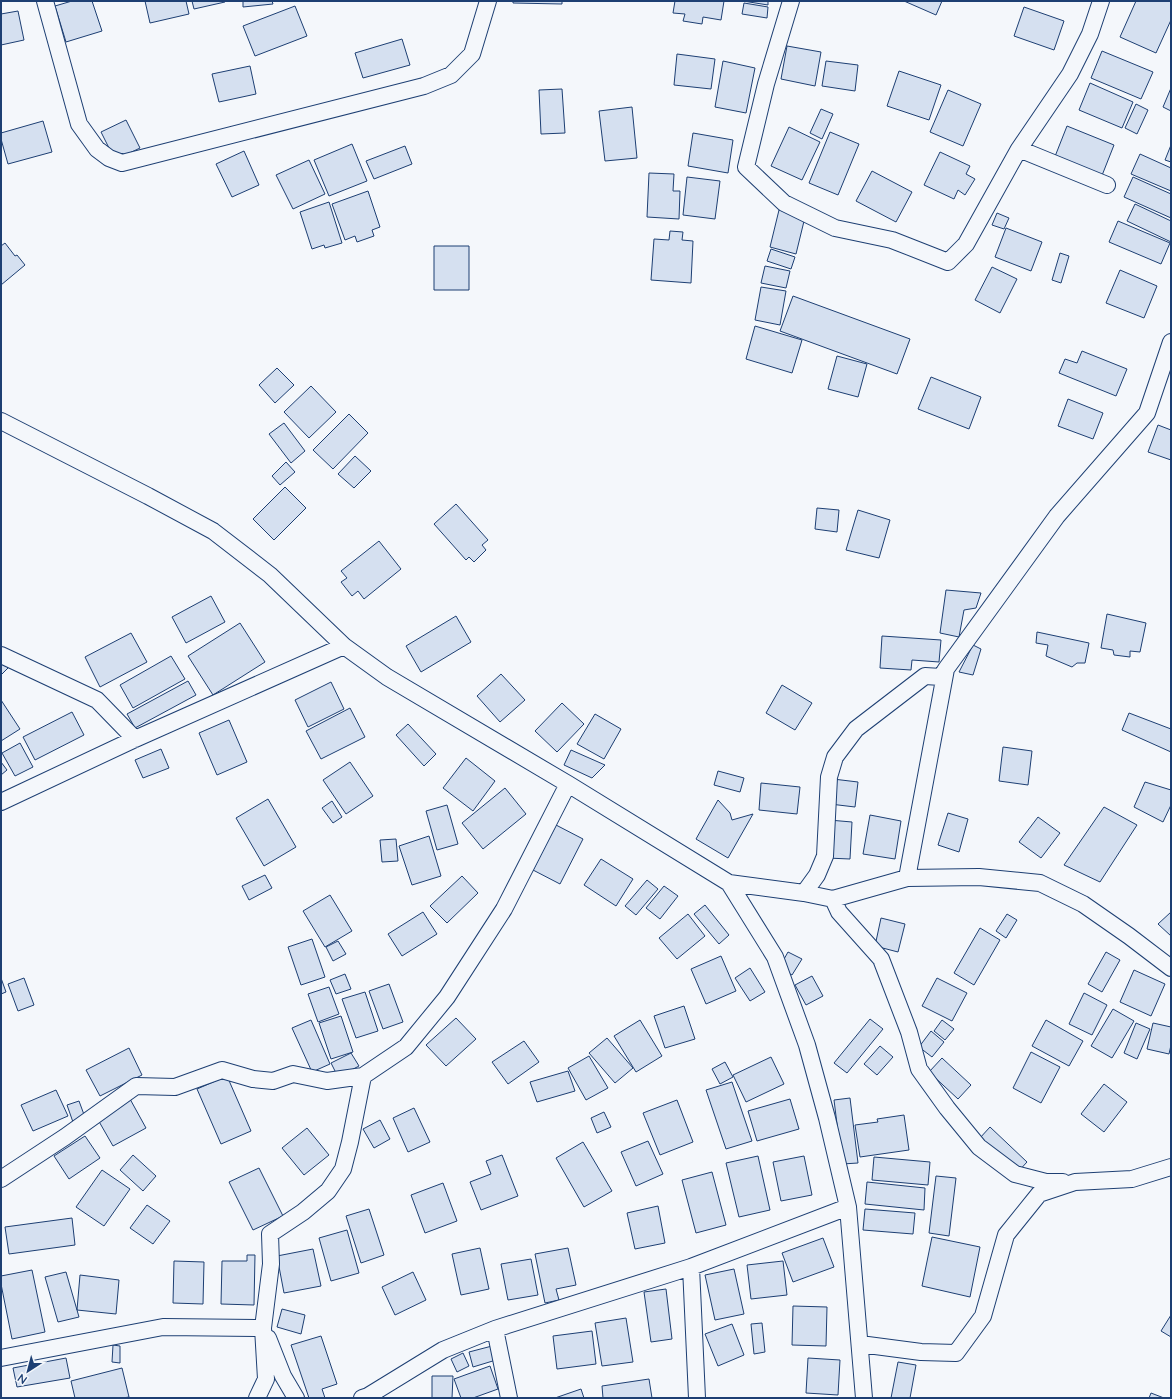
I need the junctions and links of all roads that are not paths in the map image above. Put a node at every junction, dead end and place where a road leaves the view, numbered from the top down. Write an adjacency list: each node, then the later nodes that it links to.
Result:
1 (45, 1): 2 (street)
2 (488, 1)
3 (791, 1): 5 (street)
4 (1101, 1): 5 (street)
5 (1019, 149): 6 (street)
6 (1107, 185)
7 (1171, 342): 11 (street)
8 (1, 421): 9 (street)
9 (344, 646): 12 (street); 13 (street)
10 (1, 654): 12 (street)
11 (946, 669): 15 (street); 17 (street)
12 (135, 739): 14 (street)
13 (568, 784): 16 (street); 20 (street)
14 (1, 802)
15 (907, 878): 18 (street); 19 (street)
16 (729, 883): 17 (street); 24 (street)
17 (804, 893): 18 (street)
18 (833, 899): 23 (street)
19 (1171, 968)
20 (363, 1076): 22 (street); 26 (street)
21 (1171, 1167): 23 (street)
22 (1, 1179)
23 (1075, 1182): 28 (street)
24 (848, 1208): 25 (street); 28 (street)
25 (691, 1267): 27 (street); 34 (street)
26 (263, 1328): 29 (street); 30 (street); 31 (street)
27 (495, 1329): 32 (street); 33 (street)
28 (860, 1344): 35 (street)
29 (1, 1358)
30 (256, 1398)
31 (296, 1398)
32 (362, 1398)
33 (509, 1398)
34 (697, 1398)
35 (864, 1398)

